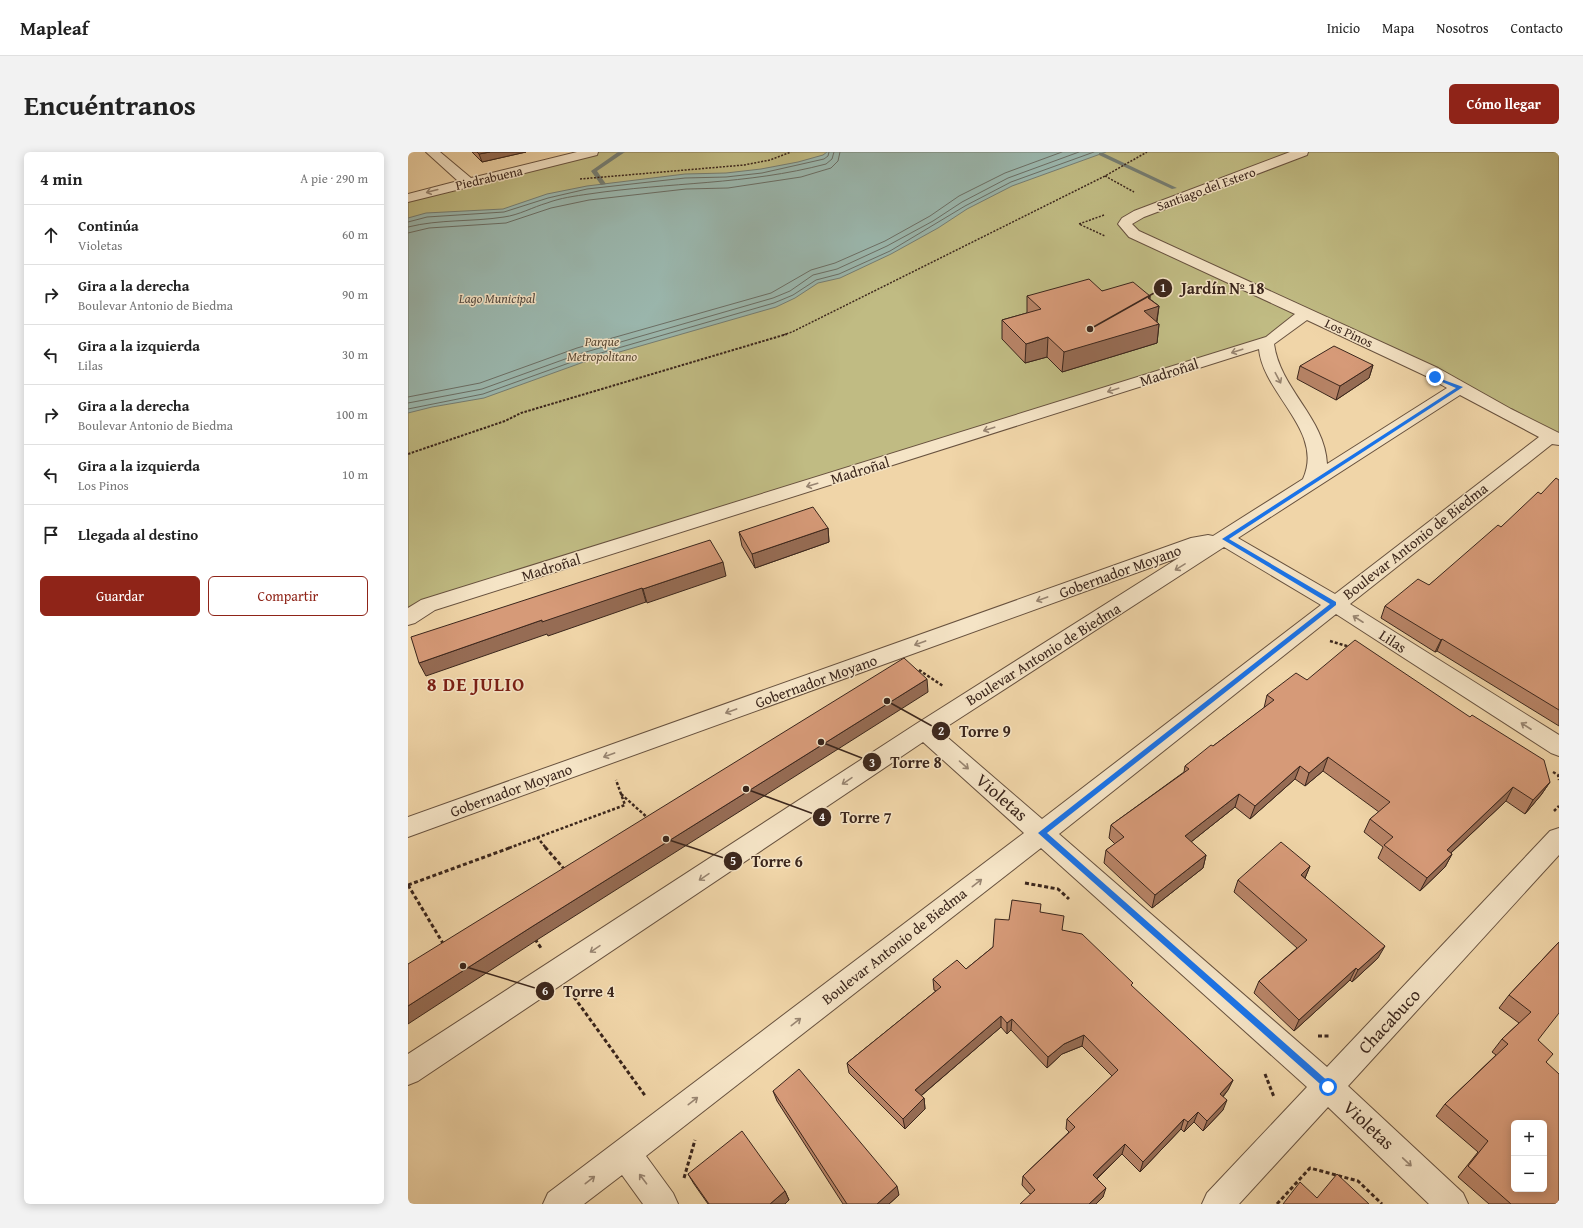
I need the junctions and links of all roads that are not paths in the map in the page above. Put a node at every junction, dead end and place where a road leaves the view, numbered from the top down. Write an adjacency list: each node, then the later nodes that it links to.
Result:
1 (432, 152): 4 (street)
2 (592, 152): 4 (street, Piedrabuena)
3 (1302, 152): 6 (street, Santiago del Estero)
4 (467, 182): 5 (street, Piedrabuena, one-way to 5)
5 (408, 198)
6 (1134, 234): 7 (street, Los Pinos)
7 (1307, 313): 8 (street, Madroñal); 9 (street, Los Pinos)
8 (1266, 342): 11 (street, one-way to 11); 14 (street, Madroñal, one-way to 14)
9 (1460, 387): 10 (street, Los Pinos); 11 (street, Boulevar Antonio de Biedma)
10 (1555, 438): 13 (street, Boulevar Antonio de Biedma)
11 (1310, 484): 12 (street, Boulevar Antonio de Biedma)
12 (1225, 539): 13 (street, Lilas); 15 (street, Boulevar Antonio de Biedma, one-way to 15); 17 (street, Gobernador Moyano, one-way to 17)
13 (1334, 603): 16 (street, Lilas, one-way to 13); 18 (street, Boulevar Antonio de Biedma)
14 (408, 618)
15 (924, 730): 18 (street, Violetas, one-way to 18); 20 (street, Boulevar Antonio de Biedma, one-way to 20)
16 (1559, 747)
17 (408, 828)
18 (1042, 833): 21 (street, Violetas); 22 (street, Boulevar Antonio de Biedma, one-way to 18)
19 (1559, 838): 21 (street, Chacabuco)
20 (408, 1071)
21 (1328, 1087): 25 (street, Chacabuco); 26 (street, Violetas, one-way to 26)
22 (625, 1153): 23 (street, Boulevar Antonio de Biedma, one-way to 22); 24 (street, one-way to 22)
23 (559, 1204)
24 (662, 1204)
25 (1218, 1204)
26 (1452, 1204)

